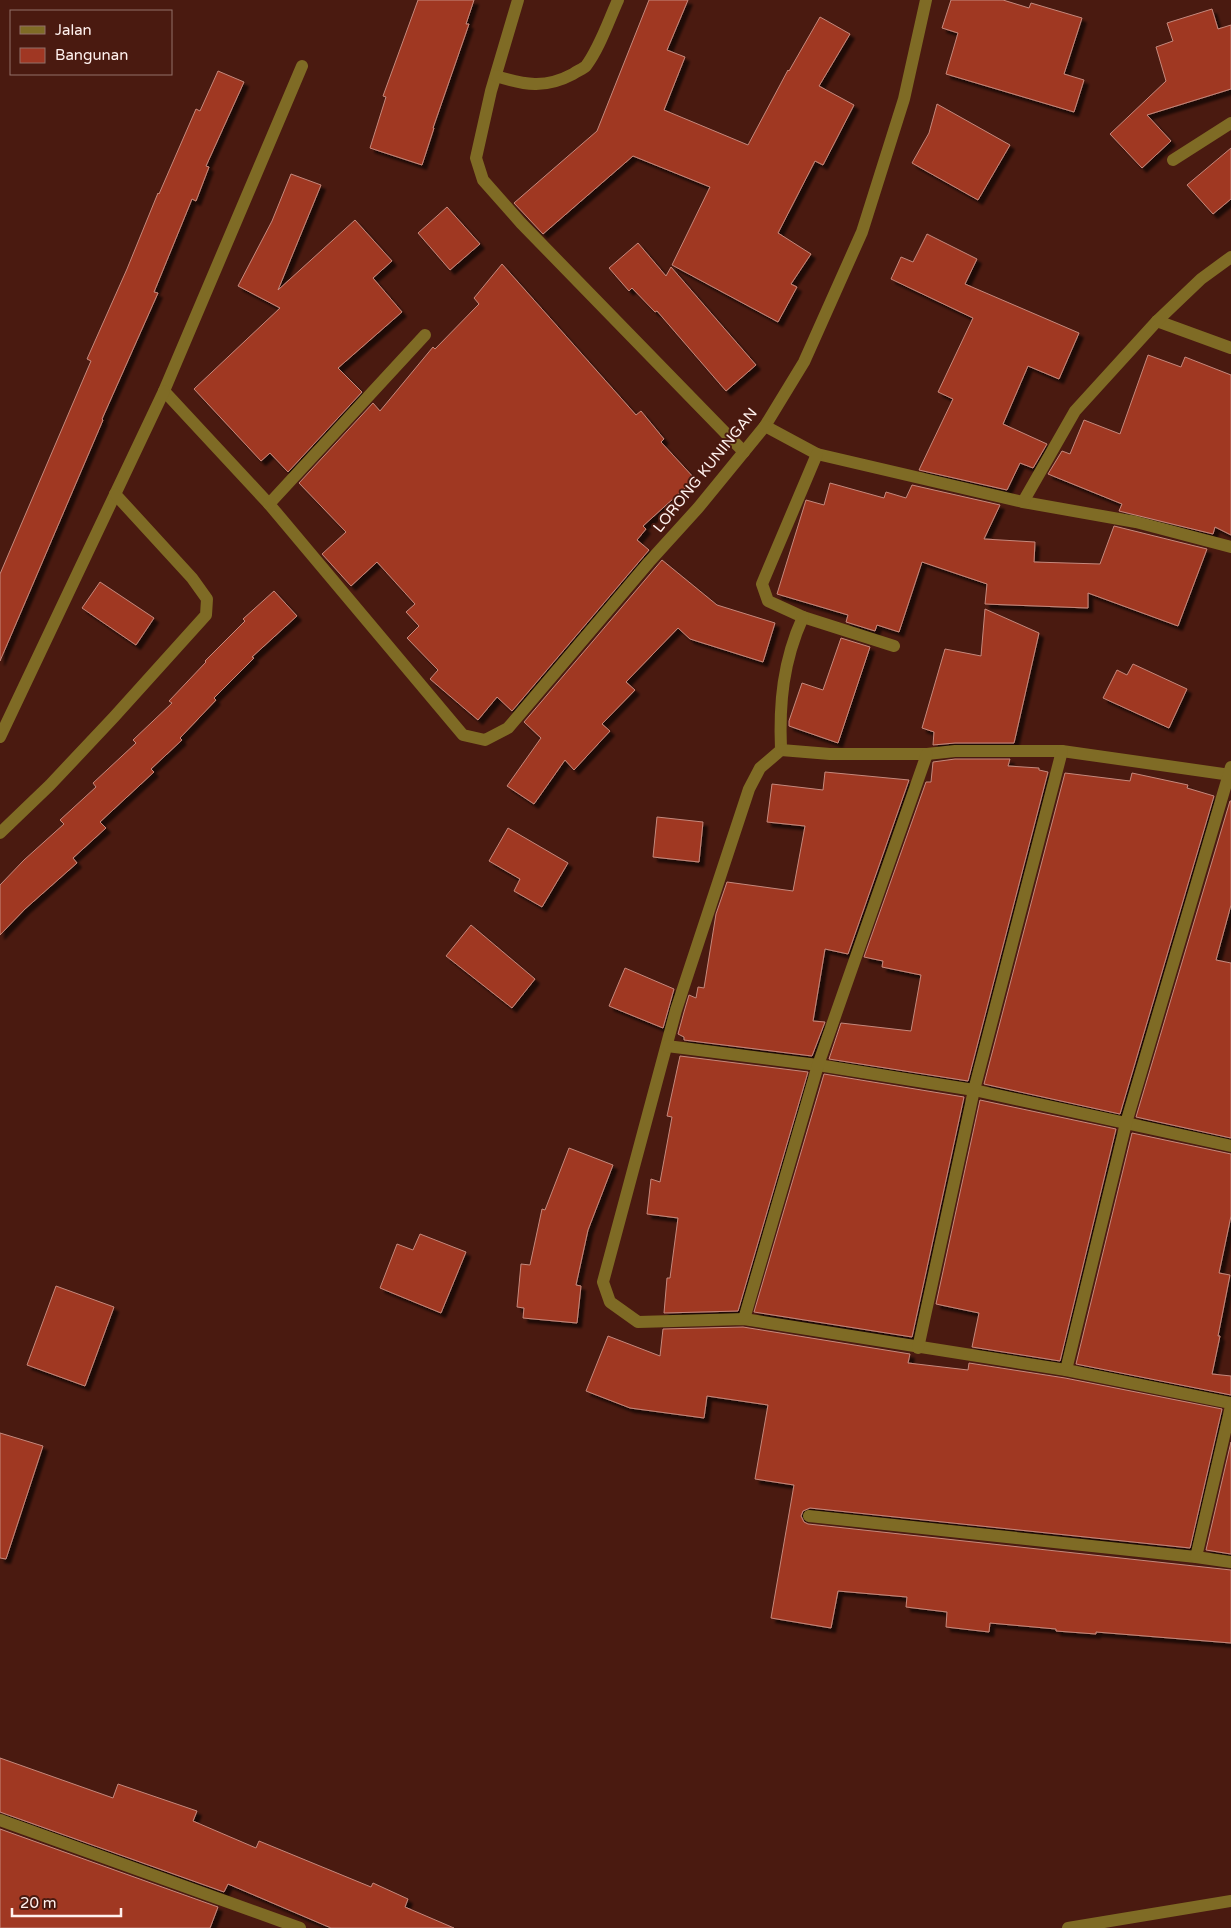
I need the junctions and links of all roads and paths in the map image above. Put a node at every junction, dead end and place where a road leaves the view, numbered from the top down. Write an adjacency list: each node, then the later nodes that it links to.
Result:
1 (518, 0): 5 (street)
2 (618, 0): 5 (street)
3 (926, 0): 13 (street, LORONG KUNINGAN)
4 (302, 66): 12 (street)
5 (496, 76): 14 (street)
6 (1231, 123): 7 (street)
7 (1173, 160)
8 (1231, 257): 9 (street)
9 (1157, 321): 11 (street); 17 (street)
10 (425, 335): 18 (street)
11 (1231, 348)
12 (164, 391): 16 (street); 18 (street)
13 (765, 426): 14 (street, LORONG KUNINGAN); 15 (street)
14 (744, 452): 18 (street, LORONG KUNINGAN)
15 (816, 454): 17 (street); 20 (street)
16 (116, 494): 22 (street); 27 (street)
17 (1023, 502): 19 (street)
18 (269, 504)
19 (1231, 547)
20 (803, 617): 21 (street); 23 (street)
21 (894, 646)
22 (0, 737)
23 (781, 750): 25 (street); 28 (street)
24 (1062, 751): 25 (street); 26 (street); 30 (street)
25 (927, 754): 29 (street)
26 (1230, 772): 31 (street)
27 (0, 834)
28 (667, 1046): 29 (street); 33 (street)
29 (818, 1065): 30 (street); 33 (street)
30 (974, 1090): 31 (street); 34 (street)
31 (1126, 1123): 32 (street); 35 (street)
32 (1231, 1146)
33 (744, 1320): 34 (street)
34 (918, 1348): 35 (street)
35 (1066, 1370): 36 (street)
36 (1231, 1404): 38 (street)
37 (808, 1516): 38 (street)
38 (1196, 1557): 39 (street)
39 (1231, 1562)
40 (0, 1820): 42 (street)
41 (1231, 1901): 43 (street)
42 (300, 1928)
43 (1068, 1928)

